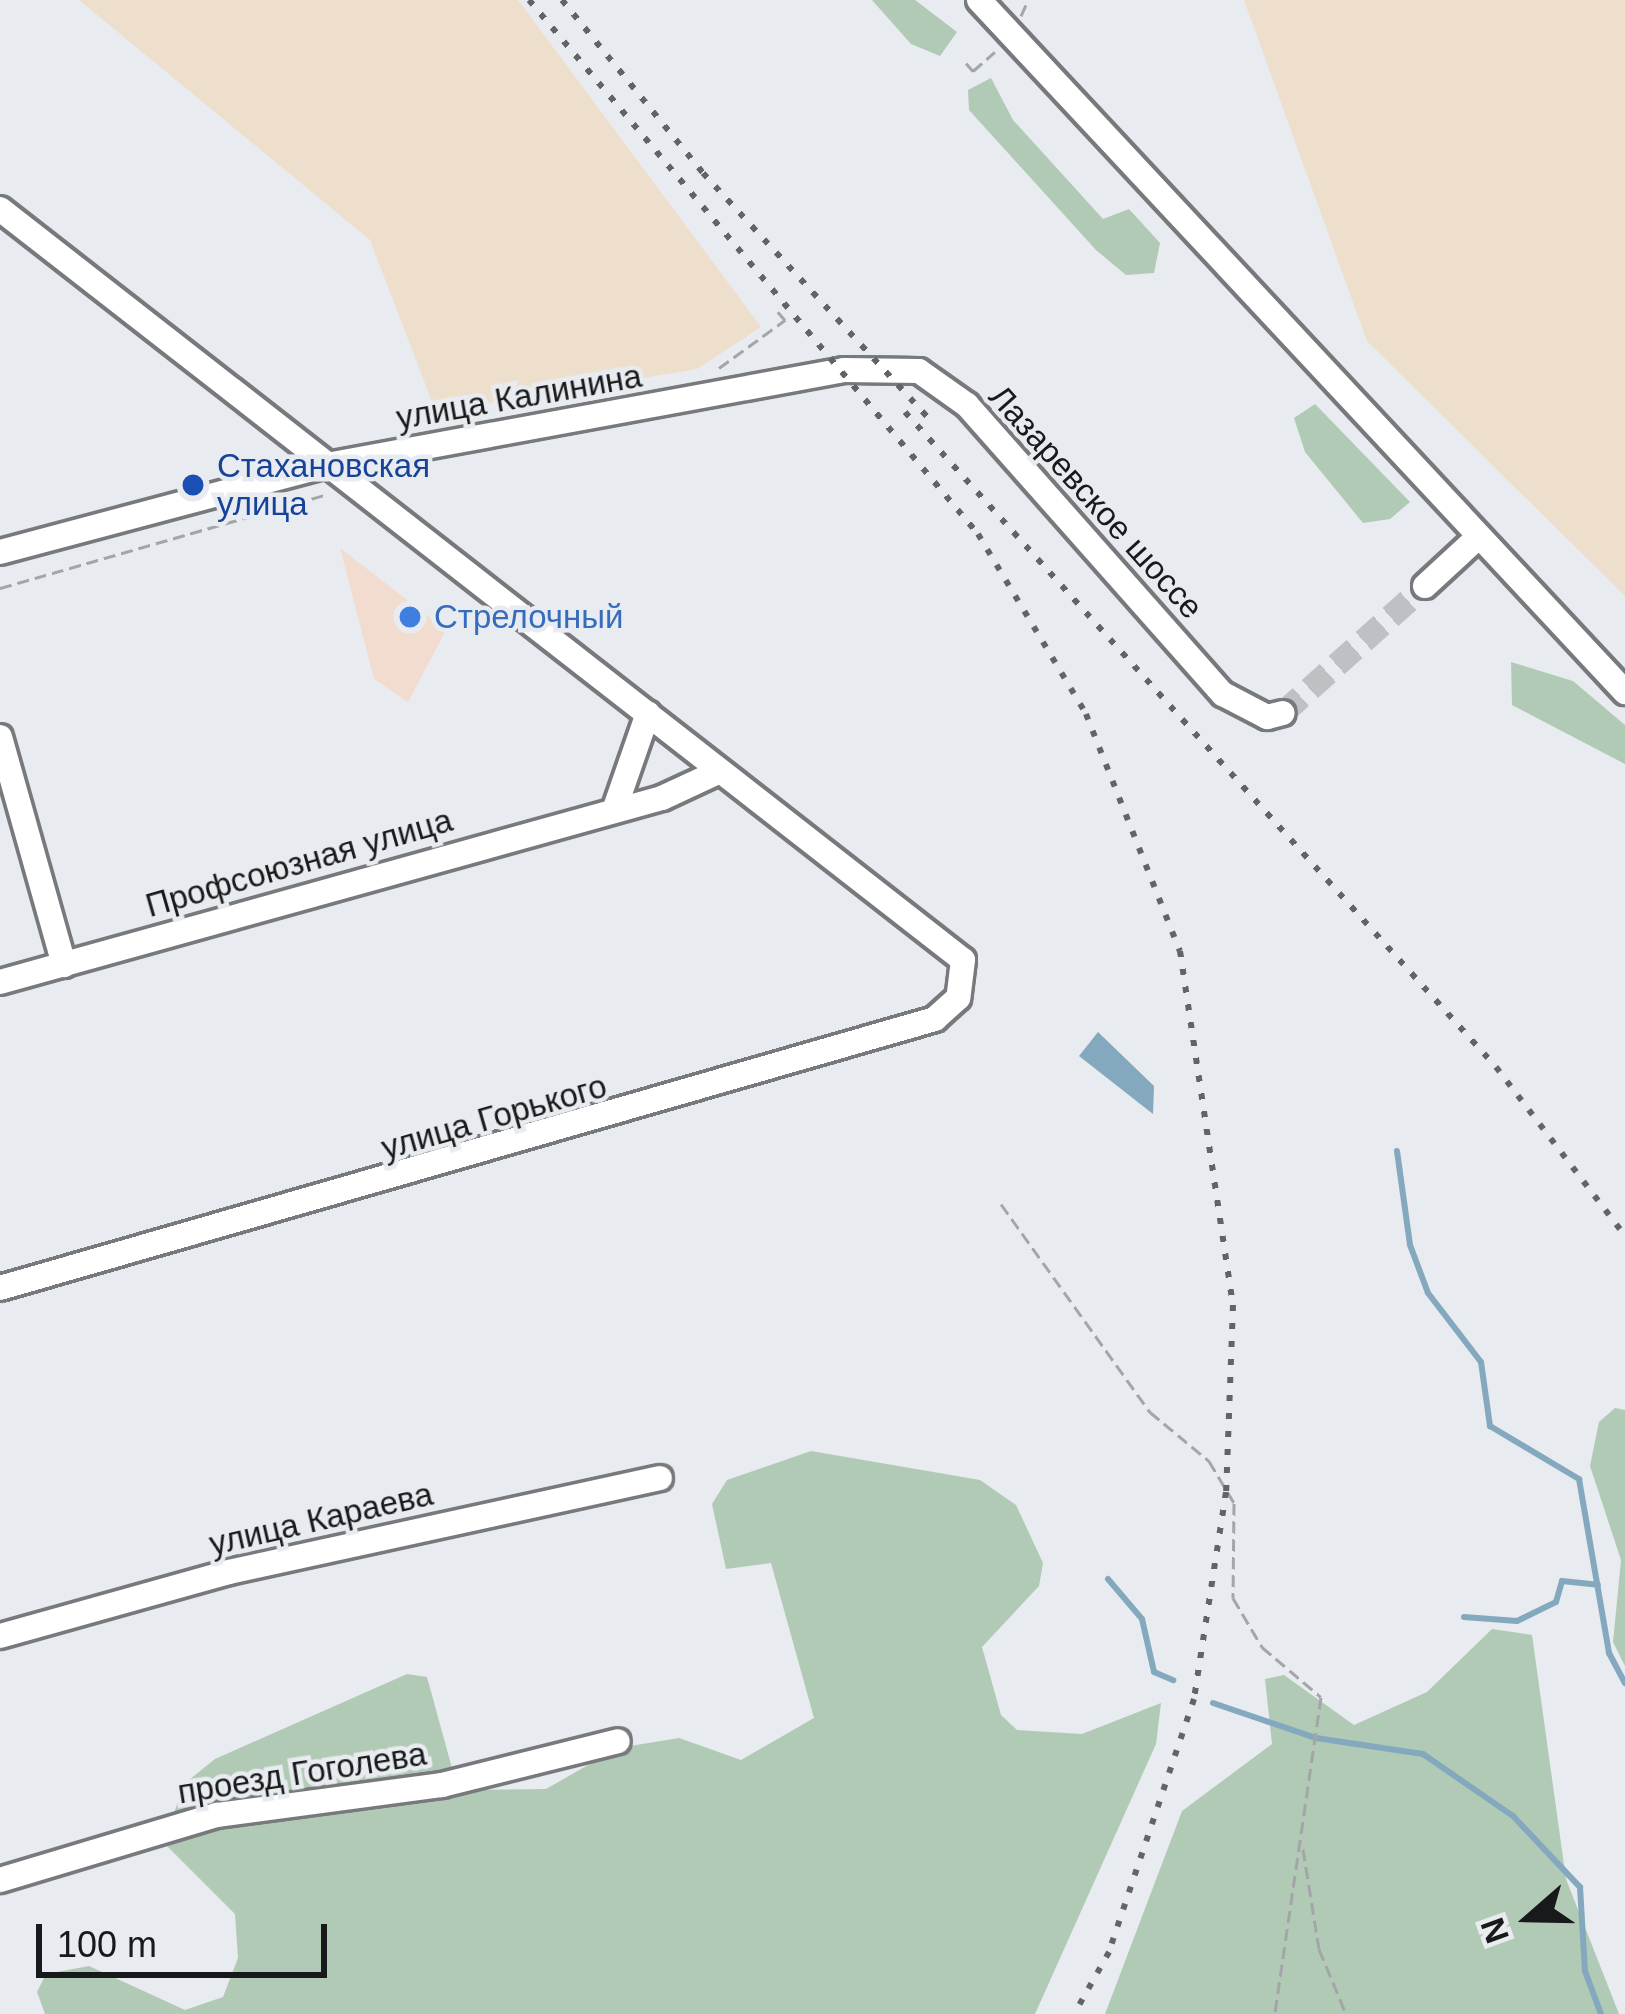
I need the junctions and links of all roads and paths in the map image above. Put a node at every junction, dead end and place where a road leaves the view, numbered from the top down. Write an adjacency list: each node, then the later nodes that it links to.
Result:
1 (979, 0): 8 (street)
2 (0, 208): 6 (street)
3 (778, 312): 5 (path)
4 (844, 370): 6 (street, улица Калинина); 14 (street, Лазаревское шоссе)
5 (701, 376)
6 (327, 465): 9 (street, улица Калинина); 13 (street)
7 (325, 496): 11 (path)
8 (1476, 539): 10 (street); 12 (street)
9 (0, 551)
10 (1425, 586)
11 (0, 587)
12 (1625, 692)
13 (648, 713): 16 (street); 17 (street)
14 (1283, 713)
15 (0, 737): 18 (street)
16 (718, 772): 17 (street, Профсоюзная улица); 21 (street, улица Горького)
17 (616, 805): 18 (street, Профсоюзная улица)
18 (64, 965): 19 (street, Профсоюзная улица)
19 (0, 982)
20 (1001, 1204): 25 (path)
21 (0, 1288)
22 (660, 1478): 23 (street, улица Караева)
23 (0, 1636)
24 (618, 1741): 26 (street, проезд Гоголева)
25 (1303, 1847): 27 (path); 28 (path)
26 (0, 1880)
27 (1276, 2014)
28 (1346, 2014)

